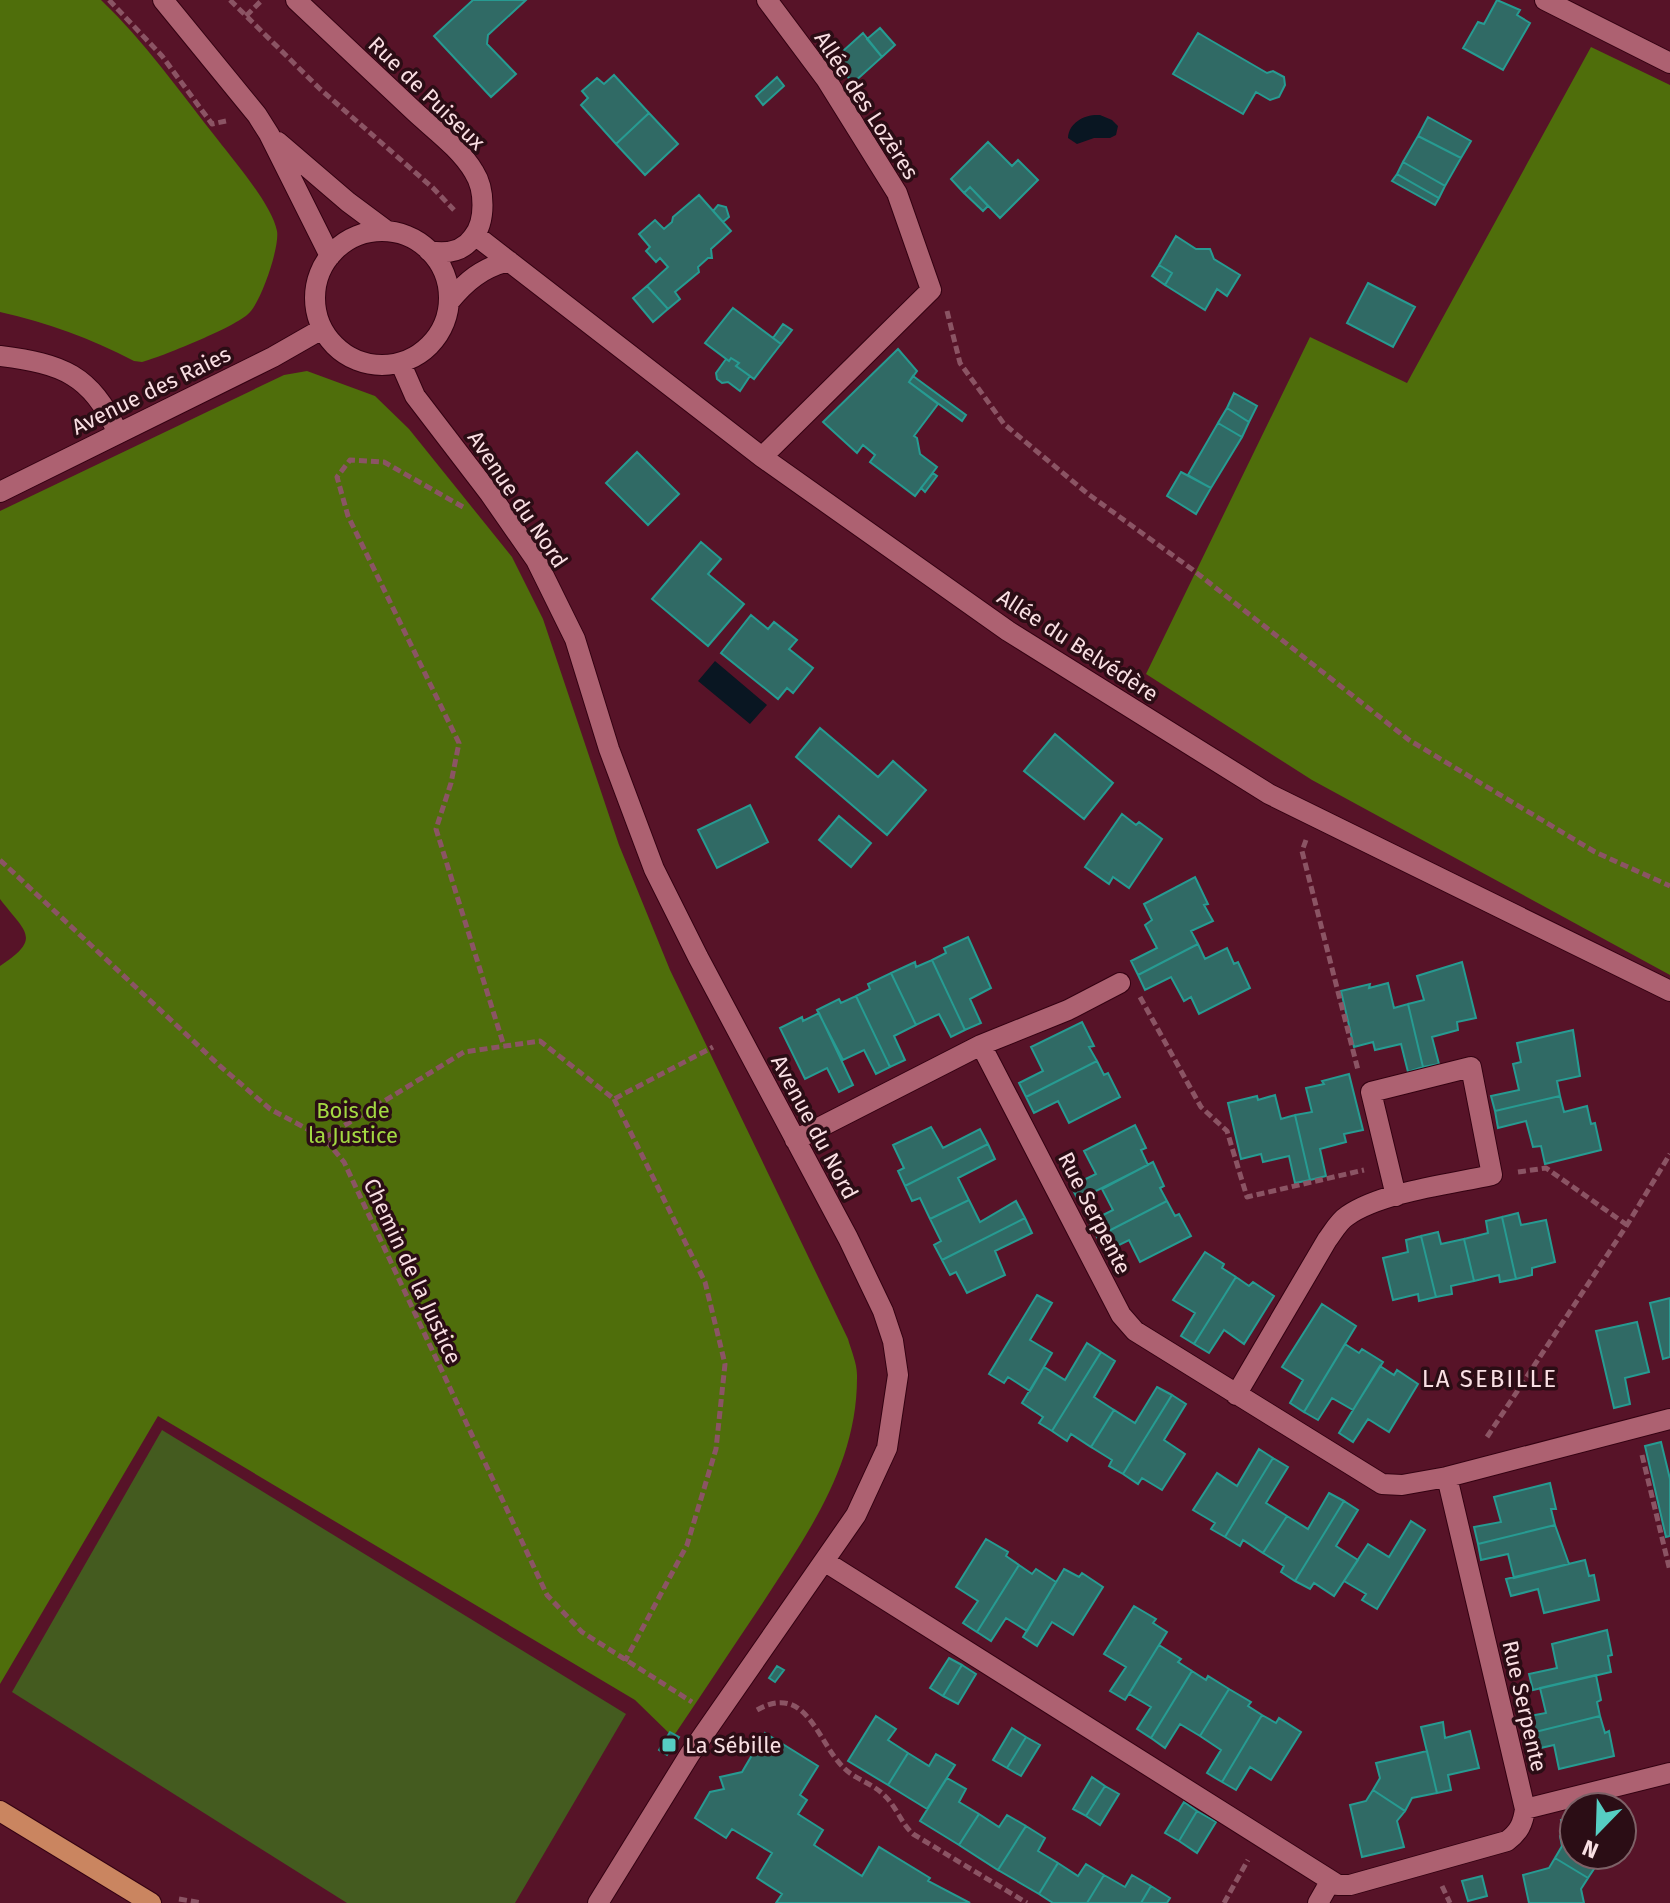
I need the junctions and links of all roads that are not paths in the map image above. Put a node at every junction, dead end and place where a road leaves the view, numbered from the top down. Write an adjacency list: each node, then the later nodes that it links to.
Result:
1 (163, 0): 6 (street)
2 (296, 0): 8 (street, Rue de Puiseux)
3 (767, 0): 17 (street, Allée des Lozères)
4 (1545, 0): 5 (street)
5 (1670, 63)
6 (269, 134): 7 (street); 10 (street)
7 (387, 231): 9 (street); 10 (street)
8 (475, 236): 9 (street); 11 (street, Allée du Belvédère)
9 (429, 251): 12 (street)
10 (330, 256): 13 (street)
11 (509, 261): 12 (street); 17 (street, Allée du Belvédère)
12 (449, 302): 15 (street)
13 (322, 329): 15 (street); 16 (street, Avenue des Raies)
14 (0, 356): 16 (street)
15 (401, 364): 22 (street, Avenue du Nord)
16 (118, 433): 18 (street, Avenue des Raies)
17 (762, 457): 20 (street, Allée du Belvédère)
18 (0, 492)
19 (1120, 983): 21 (street)
20 (1670, 991)
21 (981, 1045): 22 (street); 24 (street, Rue Serpente)
22 (795, 1140): 27 (street, Avenue du Nord)
23 (1396, 1196): 23 (street); 24 (street)
24 (1236, 1395): 26 (street, Rue Serpente)
25 (1670, 1419): 26 (street)
26 (1447, 1477): 29 (street, Rue Serpente)
27 (824, 1561): 31 (street); 32 (street, Avenue du Nord)
28 (1670, 1773): 29 (street)
29 (1525, 1809): 31 (street)
30 (0, 1811): 33 (main road)
31 (1330, 1882): 34 (street)
32 (605, 1901)
33 (151, 1903)
34 (1318, 1903)

